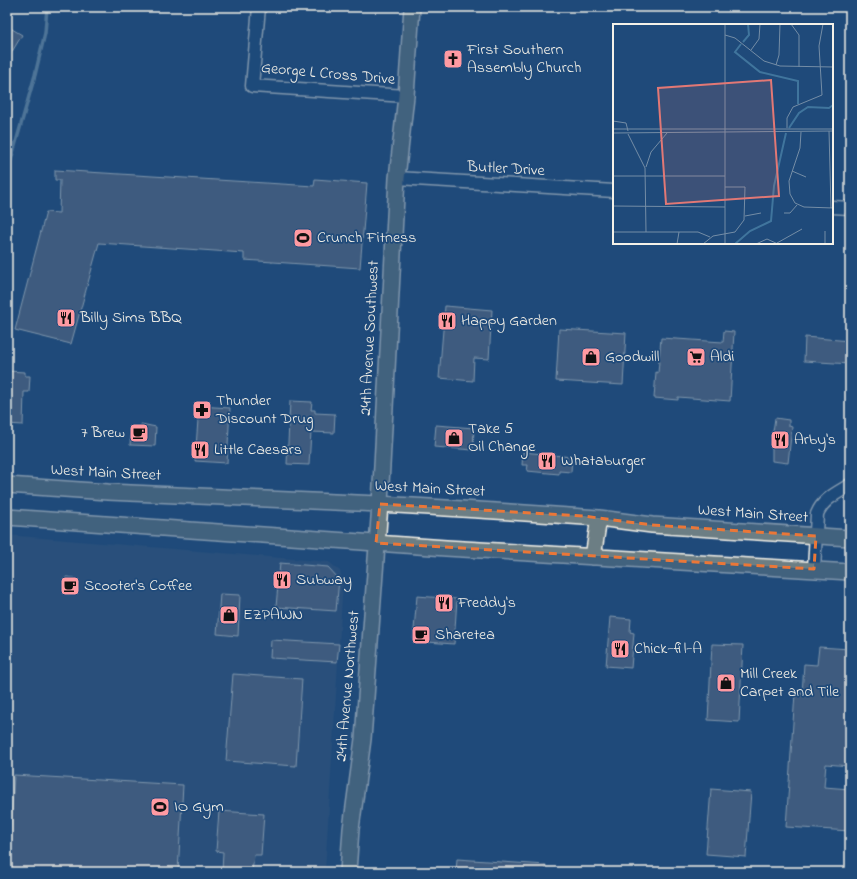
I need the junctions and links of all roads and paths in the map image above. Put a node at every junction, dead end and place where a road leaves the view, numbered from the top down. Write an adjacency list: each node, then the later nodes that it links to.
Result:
1 (259, 7): 3 (street, George L Cross Drive)
2 (412, 7): 3 (main road, 24th Avenue Southwest)
3 (406, 96): 4 (main road, 24th Avenue Southwest)
4 (397, 178): 5 (street, Butler Drive); 10 (main road, 24th Avenue Southwest)
5 (613, 191)
6 (833, 207): 7 (street)
7 (850, 208)
8 (7, 485): 10 (main road, West Main Street)
9 (850, 485): 13 (street)
10 (380, 504): 12 (main road, West Main Street); 15 (main road, 24th Avenue Northwest)
11 (7, 517): 15 (main road)
12 (599, 518): 13 (main road, West Main Street); 16 (main road)
13 (816, 536): 14 (main road, West Main Street); 17 (street)
14 (850, 538)
15 (376, 543): 16 (main road); 19 (main road, 24th Avenue Northwest)
16 (593, 557): 17 (main road)
17 (814, 569): 18 (main road)
18 (850, 572)
19 (348, 872)

